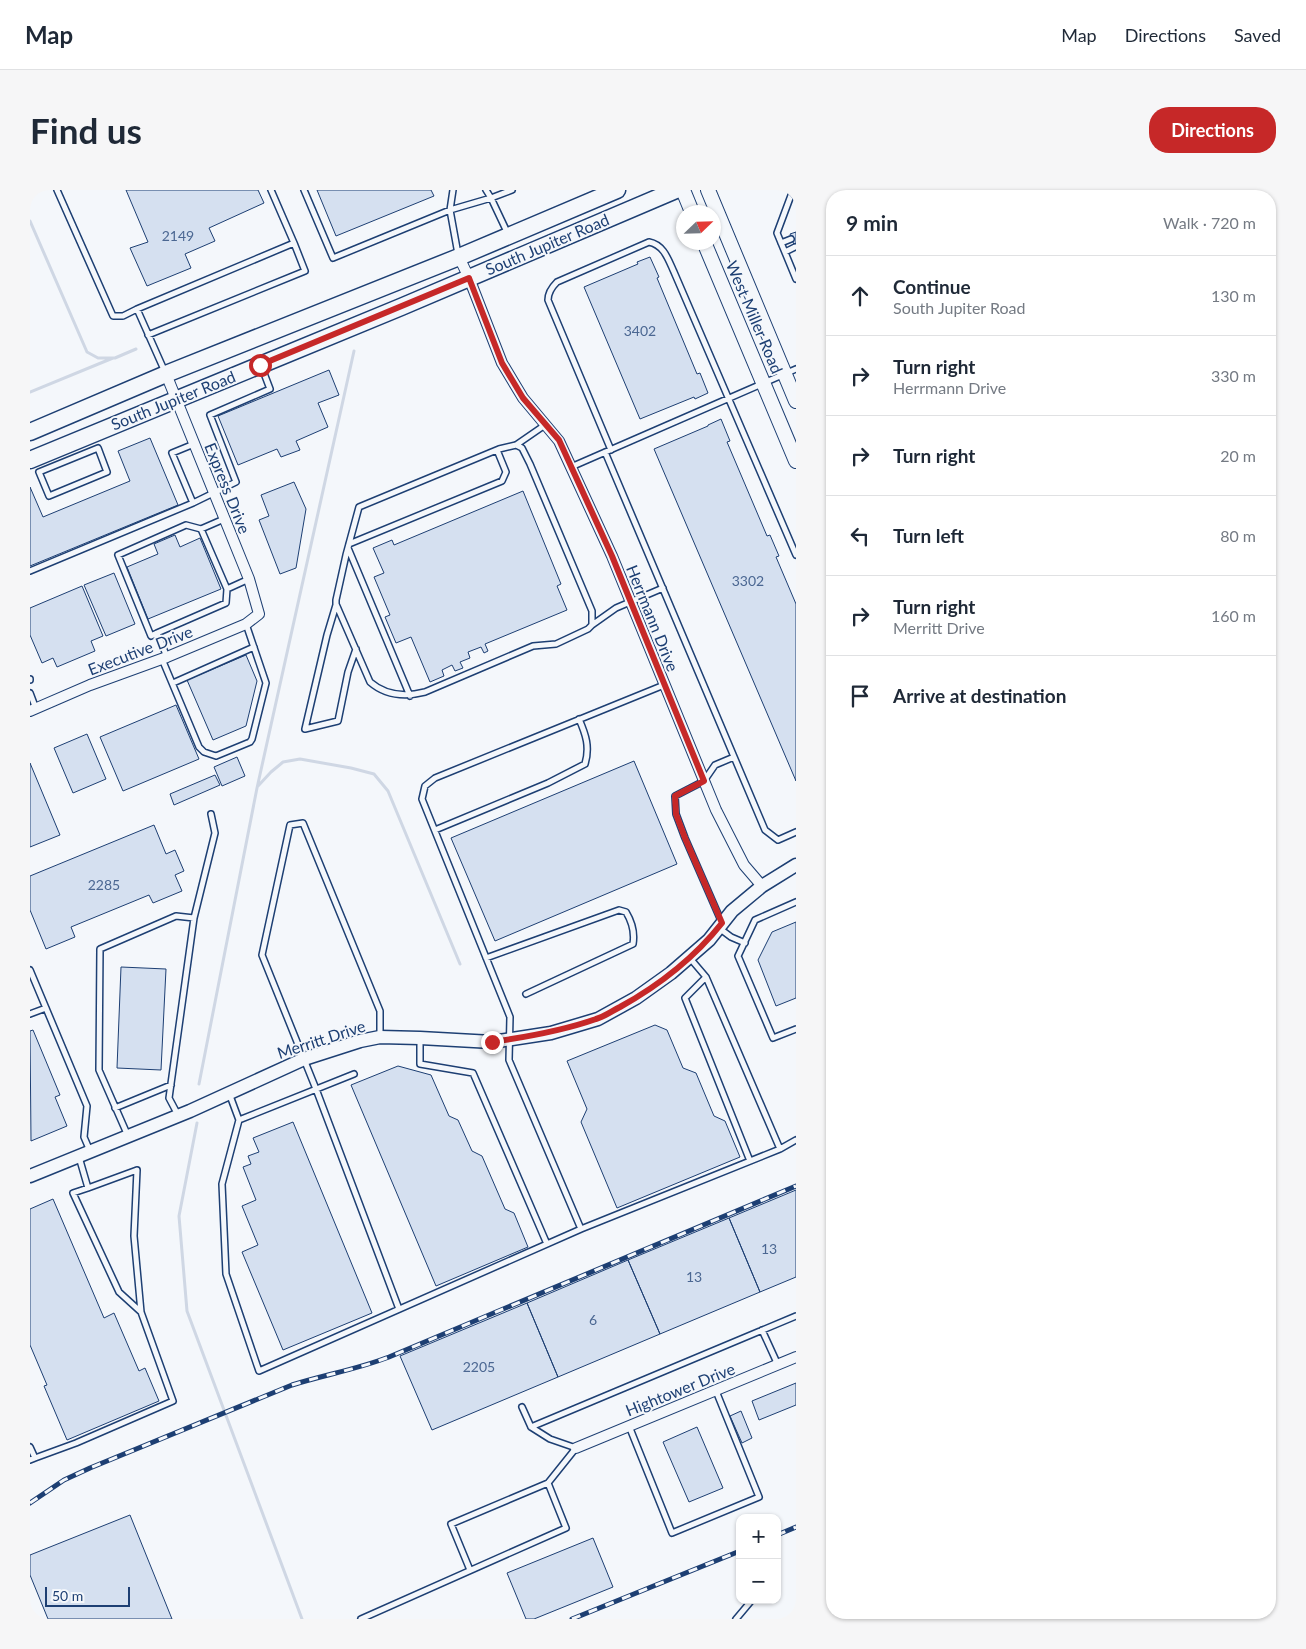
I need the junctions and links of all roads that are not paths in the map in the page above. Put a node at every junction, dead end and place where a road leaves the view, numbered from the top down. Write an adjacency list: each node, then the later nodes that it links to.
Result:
1 (57, 190): 27 (lane)
2 (271, 190): 18 (lane)
3 (304, 190): 14 (lane)
4 (453, 190): 14 (lane)
5 (486, 190): 12 (lane)
6 (512, 190): 12 (lane)
7 (617, 190): 15 (main road, South Jupiter Road)
8 (676, 190): 25 (main road, South Jupiter Road)
9 (683, 190): 13 (main road)
10 (708, 190): 30 (main road, West Miller Road)
11 (793, 190): 17 (lane)
12 (491, 198): 14 (lane); 15 (lane)
13 (689, 205)
14 (450, 210): 22 (lane)
15 (509, 235): 22 (main road, South Jupiter Road)
16 (792, 239): 17 (lane)
17 (781, 243): 21 (lane)
18 (294, 244): 27 (lane); 28 (lane)
19 (795, 247): 21 (lane)
20 (707, 250): 32 (main road, West Miller Road)
21 (785, 252): 24 (lane)
22 (459, 257): 25 (street, Herrmann Drive); 31 (main road, South Jupiter Road)
23 (796, 262): 24 (lane)
24 (790, 264): 26 (lane)
25 (469, 278): 29 (main road, South Jupiter Road); 36 (street, Herrmann Drive)
26 (796, 278)
27 (137, 309): 28 (lane)
28 (148, 336): 31 (lane)
29 (260, 365): 33 (main road, South Jupiter Road); 47 (lane)
30 (790, 372): 32 (lane); 35 (main road, West Miller Road)
31 (166, 374): 33 (street, Express Drive); 37 (main road, South Jupiter Road)
32 (764, 383): 34 (lane); 45 (main road, West Miller Road)
33 (176, 399): 38 (street, Express Drive); 42 (main road, South Jupiter Road)
34 (728, 399): 41 (lane); 41 (lane); 52 (lane)
35 (796, 401)
36 (546, 425): 39 (lane); 46 (street, Herrmann Drive)
37 (30, 432)
38 (194, 444): 47 (street, Express Drive); 48 (lane)
39 (516, 445): 40 (lane); 61 (lane)
40 (497, 450): 51 (lane); 51 (lane)
41 (611, 450): 43 (lane)
42 (70, 452): 42 (lane); 44 (main road, South Jupiter Road)
43 (605, 452): 46 (lane); 55 (lane)
44 (30, 460)
45 (796, 460)
46 (571, 467): 57 (street, Herrmann Drive)
47 (214, 493): 48 (lane); 49 (street, Express Drive)
48 (193, 503): 53 (lane)
49 (224, 519): 50 (lane); 54 (street, Express Drive)
50 (201, 529): 56 (lane); 62 (lane)
51 (348, 546): 58 (lane); 69 (lane)
52 (796, 555)
53 (30, 570)
54 (249, 579): 56 (lane); 59 (street, Express Drive)
55 (663, 588): 57 (lane); 72 (lane)
56 (227, 589): 62 (lane)
57 (630, 601): 61 (lane); 67 (street, Herrmann Drive)
58 (336, 604): 64 (lane); 64 (lane)
59 (259, 614): 60 (street, Executive Drive)
60 (246, 624): 63 (lane); 65 (street, Executive Drive)
61 (592, 625): 69 (lane)
62 (157, 633): 65 (lane)
63 (254, 647): 66 (lane); 66 (lane)
64 (356, 649): 69 (lane)
65 (165, 658): 66 (lane); 70 (street, Executive Drive)
66 (173, 684)
67 (664, 685): 71 (lane); 73 (street, Herrmann Drive)
68 (30, 693): 70 (lane)
69 (410, 696)
70 (33, 710)
71 (579, 719): 75 (lane); 75 (lane)
72 (734, 757): 73 (lane); 76 (lane)
73 (704, 781): 78 (street, Herrmann Drive); 81 (lane)
74 (211, 814): 80 (lane)
75 (435, 830): 84 (lane)
76 (796, 832)
77 (796, 865): 78 (street, Merritt Drive)
78 (762, 886): 81 (street, Merritt Drive)
79 (796, 902): 82 (lane)
80 (194, 918): 96 (lane); 99 (lane)
81 (721, 926): 82 (lane); 83 (street, Merritt Drive)
82 (744, 943): 90 (lane)
83 (689, 957): 86 (lane); 93 (street, Merritt Drive)
84 (486, 958): 87 (lane); 93 (lane)
85 (30, 970): 88 (lane)
86 (706, 977): 104 (lane); 106 (lane)
87 (526, 994)
88 (46, 1008): 89 (lane); 105 (lane)
89 (30, 1014)
90 (796, 1030)
91 (380, 1037): 92 (street, Merritt Drive); 94 (street, Merritt Drive); 94 (lane)
92 (420, 1038): 93 (street, Merritt Drive); 110 (lane)
93 (510, 1040): 109 (lane)
94 (304, 1059): 97 (lane); 98 (street, Merritt Drive)
95 (354, 1074): 97 (lane)
96 (171, 1085): 99 (lane); 100 (lane)
97 (316, 1089): 101 (lane); 111 (lane)
98 (229, 1092): 100 (street, Merritt Drive); 101 (lane)
99 (115, 1108): 102 (lane)
100 (178, 1116): 102 (street, Merritt Drive)
101 (239, 1120): 111 (lane)
102 (129, 1136): 105 (street, Merritt Drive)
103 (796, 1140): 104 (lane)
104 (780, 1149): 106 (lane)
105 (85, 1154): 107 (street, Merritt Drive); 108 (lane)
106 (750, 1161): 109 (lane)
107 (30, 1176)
108 (88, 1188): 112 (lane); 112 (lane)
109 (581, 1229): 110 (lane)
110 (547, 1244): 111 (lane)
111 (399, 1309)
112 (141, 1312): 123 (lane)
113 (796, 1316): 114 (lane)
114 (762, 1330): 116 (lane); 120 (lane)
115 (796, 1358): 116 (street, Hightower Drive)
116 (778, 1365): 117 (street, Hightower Drive)
117 (716, 1391): 119 (street, Hightower Drive); 119 (lane)
118 (522, 1407): 120 (lane)
119 (629, 1426): 122 (street, Hightower Drive)
120 (531, 1427): 122 (lane)
121 (30, 1447): 123 (lane)
122 (576, 1448): 124 (lane)
123 (32, 1459)
124 (548, 1483): 125 (lane); 125 (lane)
125 (470, 1570): 127 (lane)
126 (749, 1604): 128 (lane)
127 (361, 1619)
128 (736, 1619)

